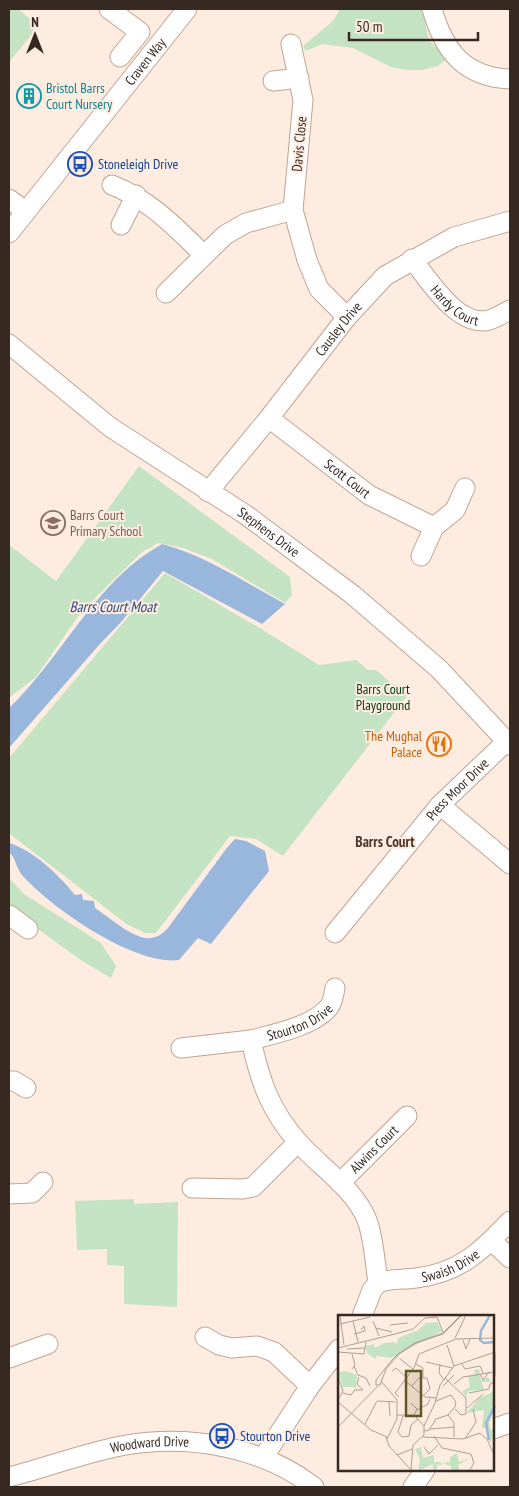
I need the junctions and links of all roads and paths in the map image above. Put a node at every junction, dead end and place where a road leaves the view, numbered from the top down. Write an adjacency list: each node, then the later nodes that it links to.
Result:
1 (109, 9): 5 (street)
2 (187, 9): 13 (street, Craven Way)
3 (432, 9): 7 (street)
4 (291, 44): 6 (street, Davis Close)
5 (120, 56)
6 (299, 78): 8 (street); 12 (street, Davis Close)
7 (510, 79)
8 (273, 81)
9 (112, 185): 10 (street)
10 (136, 195): 15 (street); 17 (street)
11 (9, 199): 13 (street)
12 (293, 210): 17 (street); 21 (street, Davis Close)
13 (25, 211): 16 (street, Craven Way)
14 (510, 221): 18 (street, Causley Drive)
15 (121, 225)
16 (9, 233)
17 (204, 255): 19 (street)
18 (412, 259): 20 (street, Hardy Court); 21 (street, Causley Drive)
19 (166, 293)
20 (510, 310)
21 (347, 317): 23 (street, Causley Drive)
22 (9, 344): 25 (street, Stephens Drive)
23 (269, 418): 25 (street, Causley Drive); 26 (street, Scott Court)
24 (465, 488): 26 (street)
25 (208, 492): 28 (street, Stephens Drive)
26 (434, 527): 27 (street)
27 (421, 556)
28 (508, 743): 29 (street, Press Moor Drive)
29 (440, 805): 30 (street); 33 (street, Press Moor Drive)
30 (510, 864)
31 (9, 915): 32 (street)
32 (28, 929)
33 (335, 933)
34 (335, 988): 35 (street, Stourton Drive)
35 (251, 1040): 36 (street, Stourton Drive); 38 (street, Stourton Drive)
36 (181, 1048)
37 (407, 1116): 40 (street, Alwins Court)
38 (298, 1142): 40 (street, Stourton Drive); 41 (street)
39 (43, 1182): 42 (street)
40 (340, 1183): 46 (street, Stourton Drive)
41 (192, 1188)
42 (9, 1194)
43 (510, 1221): 44 (street, Swaish Drive)
44 (492, 1241): 45 (street); 46 (street, Swaish Drive)
45 (510, 1258)
46 (378, 1284): 47 (street)
47 (362, 1315)
48 (205, 1337): 52 (street)
49 (48, 1344): 51 (street)
50 (338, 1350): 52 (street)
51 (9, 1358)
52 (310, 1386): 55 (street)
53 (510, 1423): 54 (street)
54 (494, 1429)
55 (263, 1458): 57 (street, Woodward Drive); 58 (street, Woodward Drive)
56 (424, 1471): 59 (street)
57 (10, 1472)
58 (314, 1487)
59 (413, 1487)

